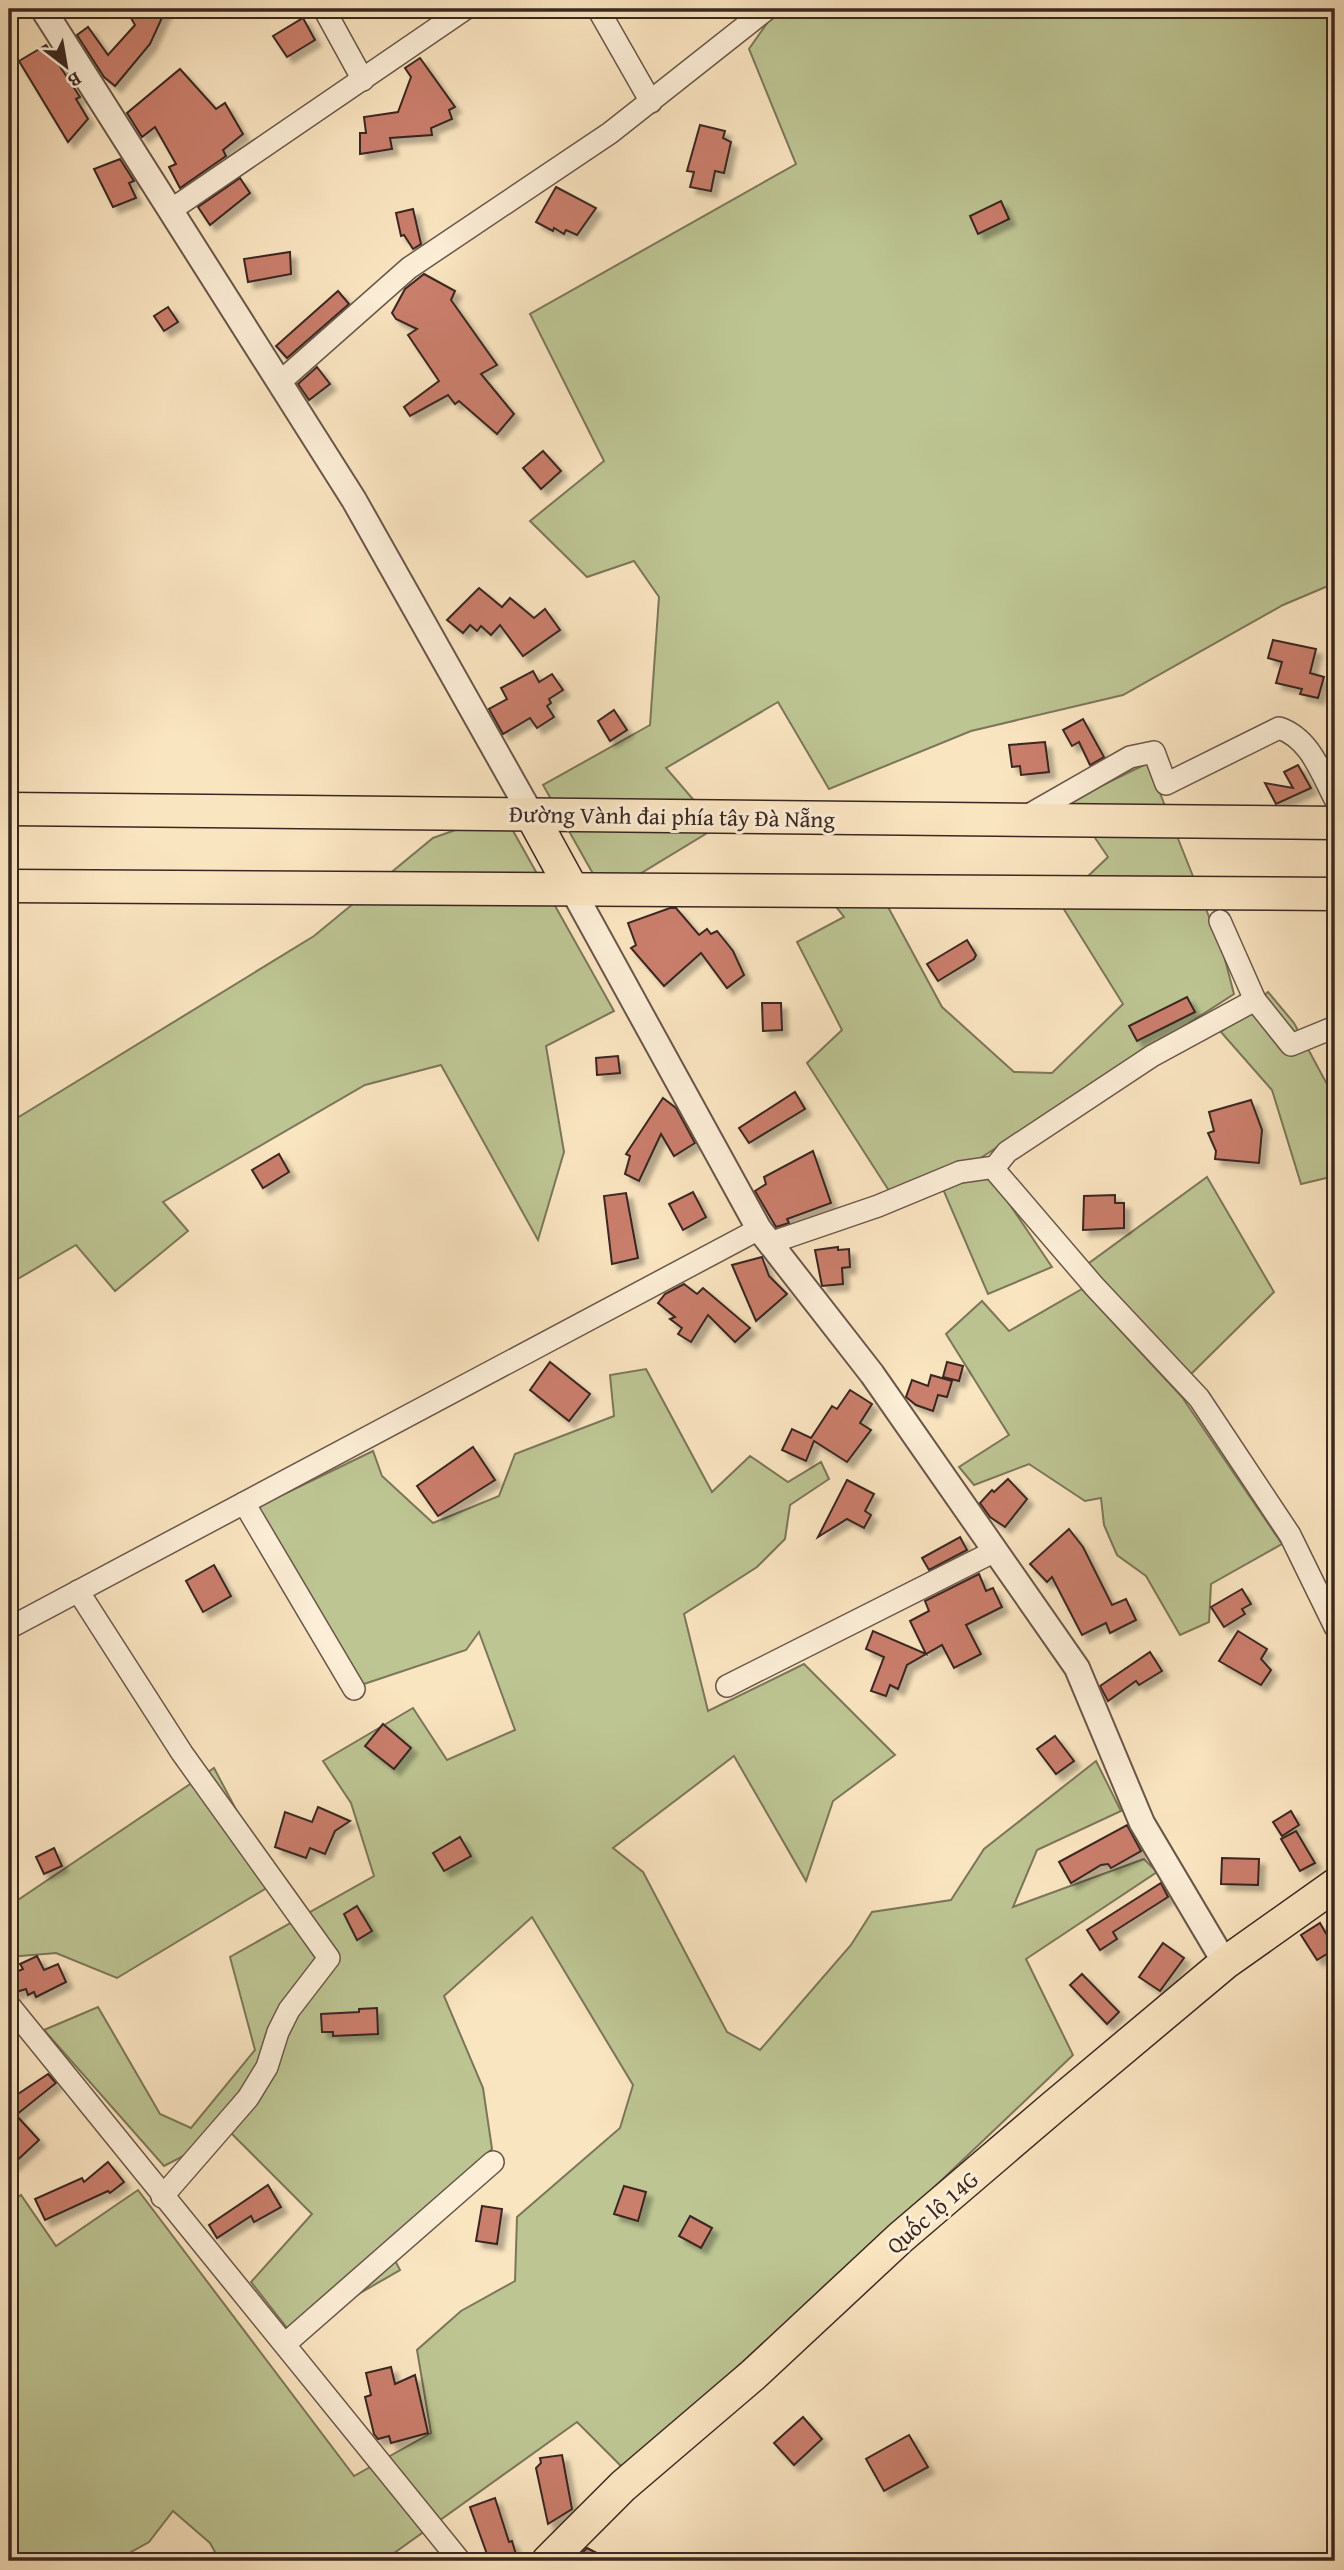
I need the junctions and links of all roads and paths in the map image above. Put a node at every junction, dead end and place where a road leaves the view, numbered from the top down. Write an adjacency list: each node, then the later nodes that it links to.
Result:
1 (43, 9): 8 (street)
2 (324, 9): 6 (street)
3 (465, 9): 6 (street)
4 (598, 9): 7 (street)
5 (767, 9): 7 (street)
6 (363, 80): 8 (street)
7 (652, 102): 9 (street)
8 (171, 210): 9 (street)
9 (280, 382): 12 (street)
10 (1335, 799): 13 (street)
11 (9, 809): 12 (main road, Đường Vành đai phía tây Đà Nẵng)
12 (531, 814): 13 (main road, Đường Vành đai phía tây Đà Nẵng); 16 (main road)
13 (1020, 820): 14 (main road, Đường Vành đai phía tây Đà Nẵng)
14 (1335, 823)
15 (9, 886): 16 (main road)
16 (572, 889): 17 (main road); 22 (street)
17 (1335, 894)
18 (1220, 921): 19 (street)
19 (1255, 1000): 20 (street); 21 (street)
20 (1335, 1027)
21 (995, 1167): 22 (street); 26 (street)
22 (764, 1236): 23 (street); 24 (street)
23 (244, 1503): 25 (street); 29 (street)
24 (995, 1551): 28 (street); 31 (street)
25 (78, 1591): 27 (street); 34 (street)
26 (1335, 1627)
27 (9, 1628)
28 (727, 1686)
29 (354, 1689)
30 (1335, 1885): 31 (main road, Quốc lộ 14G)
31 (1226, 1963): 37 (main road, Quốc lộ 14G)
32 (9, 2005): 34 (street)
33 (493, 2162): 35 (street)
34 (162, 2197): 35 (street)
35 (285, 2344): 36 (street)
36 (460, 2561)
37 (548, 2561)

